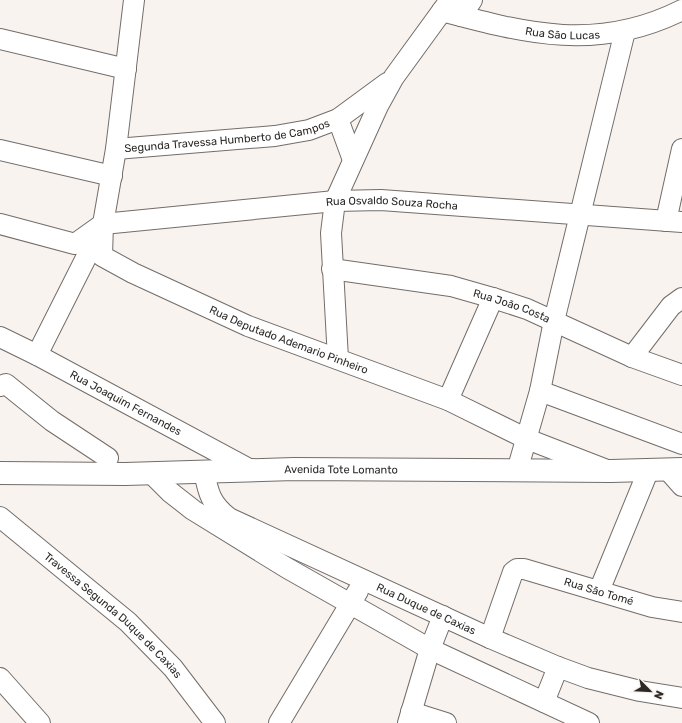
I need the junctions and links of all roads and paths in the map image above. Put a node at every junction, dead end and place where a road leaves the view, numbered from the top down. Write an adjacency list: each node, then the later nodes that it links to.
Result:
1 (134, 0): 7 (street)
2 (472, 0): 3 (street, Segunda Travessa Humberto de Campos)
3 (451, 9): 5 (street, Rua São Lucas); 8 (street, Segunda Travessa Humberto de Campos)
4 (682, 10): 5 (street, Rua São Lucas)
5 (625, 31): 16 (street)
6 (0, 40): 7 (street)
7 (126, 70): 10 (street)
8 (394, 77): 9 (street, Segunda Travessa Humberto de Campos); 13 (street, Segunda Travessa Humberto de Campos)
9 (338, 119): 10 (street, Segunda Travessa Humberto de Campos); 13 (street, Segunda Travessa Humberto de Campos)
10 (116, 149): 14 (street)
11 (682, 149): 17 (street)
12 (0, 150): 14 (street)
13 (353, 160): 15 (street, Segunda Travessa Humberto de Campos)
14 (112, 176): 19 (street)
15 (335, 201): 16 (street, Rua Osvaldo Souza Rocha); 19 (street, Rua Osvaldo Souza Rocha); 20 (street, Segunda Travessa Humberto de Campos)
16 (581, 215): 17 (street, Rua Osvaldo Souza Rocha); 23 (street)
17 (674, 221)
18 (0, 224): 19 (street)
19 (103, 224): 25 (street); 27 (street, Rua Deputado Ademario Pinheiro)
20 (332, 269): 21 (street, Rua João Costa); 27 (street, Segunda Travessa Humberto de Campos)
21 (493, 298): 23 (street, Rua João Costa); 31 (street)
22 (682, 298): 26 (street)
23 (554, 322): 26 (street, Rua João Costa); 30 (street)
24 (0, 337): 25 (street, Rua Joaquim Fernandes)
25 (37, 355): 36 (street, Rua Joaquim Fernandes)
26 (632, 357): 28 (street, Rua João Costa)
27 (338, 359): 31 (street, Rua Deputado Ademario Pinheiro)
28 (682, 374)
29 (0, 386): 34 (street)
30 (540, 392): 32 (street); 33 (street)
31 (448, 400): 32 (street, Rua Deputado Ademario Pinheiro)
32 (527, 439): 37 (street); 39 (street, Rua Deputado Ademario Pinheiro)
33 (682, 444)
34 (108, 458)
35 (666, 469): 39 (main road, Avenida Tote Lomanto); 42 (street); 46 (street)
36 (251, 470): 37 (main road, Avenida Tote Lomanto); 38 (main road, Avenida Tote Lomanto)
37 (518, 470): 39 (main road, Avenida Tote Lomanto)
38 (204, 471): 41 (main road, Avenida Tote Lomanto); 44 (street, Rua Duque de Caxias)
39 (611, 471)
40 (0, 473): 41 (main road, Avenida Tote Lomanto)
41 (151, 473): 44 (street, Rua Duque de Caxias)
42 (682, 486)
43 (0, 517): 57 (street, Travessa Segunda Duque de Caxias)
44 (225, 523): 45 (street, Rua Duque de Caxias); 47 (street, Rua Duque de Caxias)
45 (364, 580): 47 (street); 49 (street, Rua Duque de Caxias)
46 (599, 591): 48 (street, Rua São Tomé); 50 (street, Rua São Tomé)
47 (352, 603): 51 (street, Rua Duque de Caxias); 59 (street)
48 (682, 612)
49 (442, 616): 50 (street, Rua Duque de Caxias); 51 (street)
50 (490, 638): 52 (street, Rua Duque de Caxias)
51 (430, 649): 55 (street, Rua Duque de Caxias); 56 (street)
52 (558, 667): 54 (street, Rua Duque de Caxias); 55 (street)
53 (0, 678): 58 (street)
54 (682, 698)
55 (544, 702): 61 (street, Rua Duque de Caxias)
56 (409, 717): 60 (street)
57 (216, 722)
58 (40, 723)
59 (279, 723)
60 (446, 723)
61 (589, 723)

